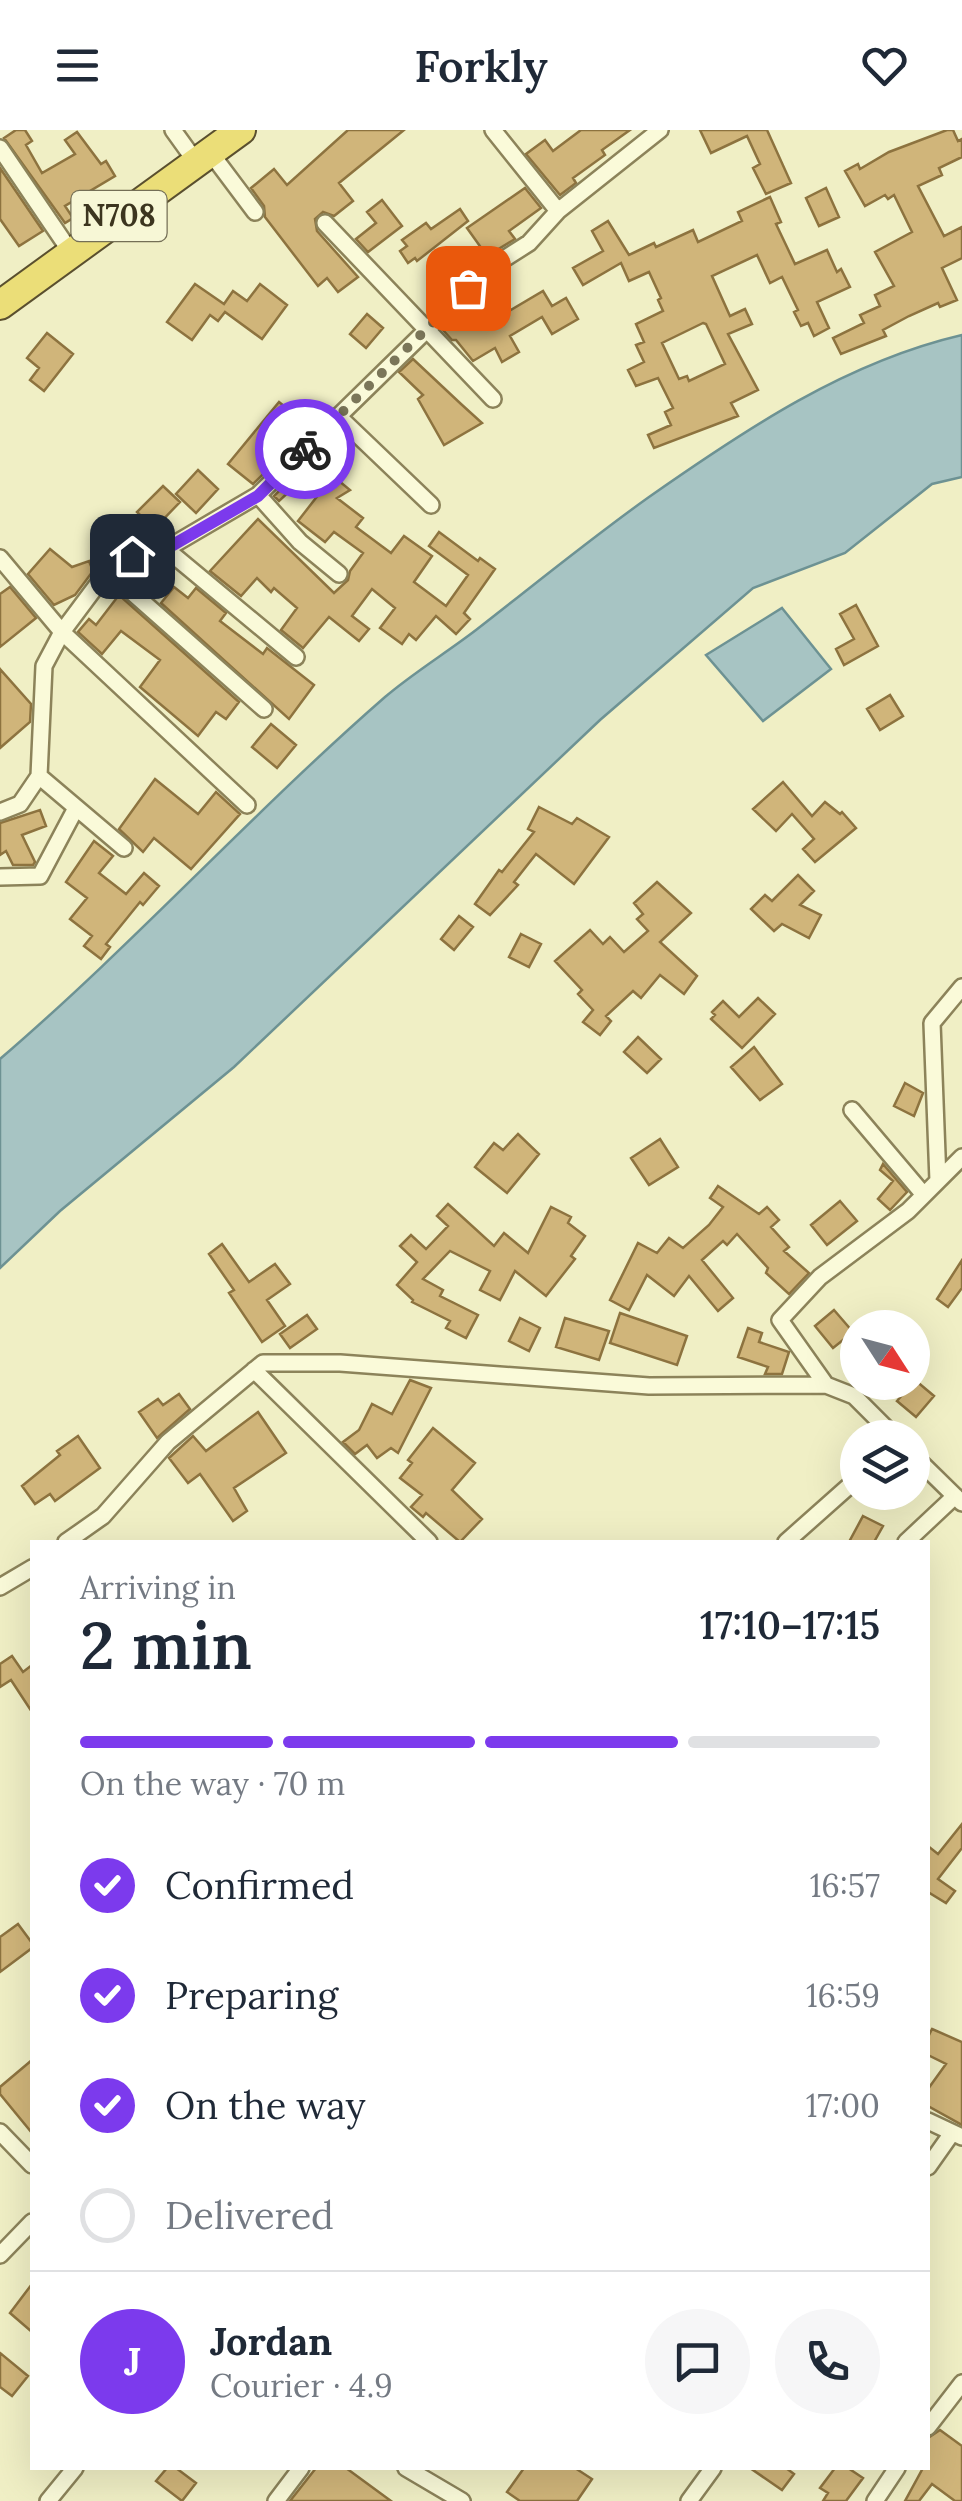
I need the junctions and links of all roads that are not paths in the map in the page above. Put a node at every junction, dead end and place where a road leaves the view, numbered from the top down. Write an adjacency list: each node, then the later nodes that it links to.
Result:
1 (173, 130): 6 (street)
2 (240, 130): 6 (highway, N708)
3 (493, 130): 8 (street)
4 (660, 130): 8 (street)
5 (0, 148): 10 (street)
6 (203, 157): 7 (street); 10 (highway, N708)
7 (256, 212)
8 (558, 212): 12 (street)
9 (325, 223): 12 (street)
10 (70, 251): 11 (highway, N708)
11 (0, 305)
12 (425, 328): 13 (street); 14 (street)
13 (492, 399)
14 (338, 416): 15 (street); 16 (street)
15 (258, 496): 17 (street); 20 (street)
16 (431, 504)
17 (166, 549): 19 (street); 22 (street)
18 (0, 558): 21 (street)
19 (109, 572): 21 (street); 23 (street)
20 (339, 574)
21 (62, 632): 24 (street); 25 (street)
22 (296, 658)
23 (264, 710)
24 (40, 776): 26 (street); 27 (street)
25 (246, 804)
26 (76, 808): 28 (street); 29 (street)
27 (0, 812)
28 (124, 848)
29 (0, 877)
30 (962, 988): 33 (street)
31 (852, 1110): 34 (street)
32 (962, 1157): 33 (street)
33 (938, 1181): 34 (street)
34 (924, 1196): 36 (street)
35 (254, 1370): 36 (street); 41 (street); 42 (street)
36 (826, 1386): 37 (street)
37 (878, 1420)
38 (930, 1472): 40 (street)
39 (840, 1494): 43 (street)
40 (958, 1499): 44 (street)
41 (69, 1540)
42 (427, 1540)
43 (788, 1540)
44 (908, 1540)
45 (30, 1569): 46 (street)
46 (0, 1587)
47 (930, 2122): 49 (street)
48 (0, 2132): 50 (street)
49 (957, 2135): 51 (street)
50 (30, 2164)
51 (930, 2165)
52 (30, 2224): 53 (street)
53 (0, 2255)
54 (962, 2384): 55 (street)
55 (930, 2424)
56 (73, 2470): 61 (street)
57 (299, 2470): 62 (street)
58 (409, 2470): 63 (street)
59 (712, 2470): 64 (street)
60 (897, 2470): 65 (street)
61 (48, 2501)
62 (276, 2501)
63 (462, 2501)
64 (689, 2501)
65 (875, 2501)

